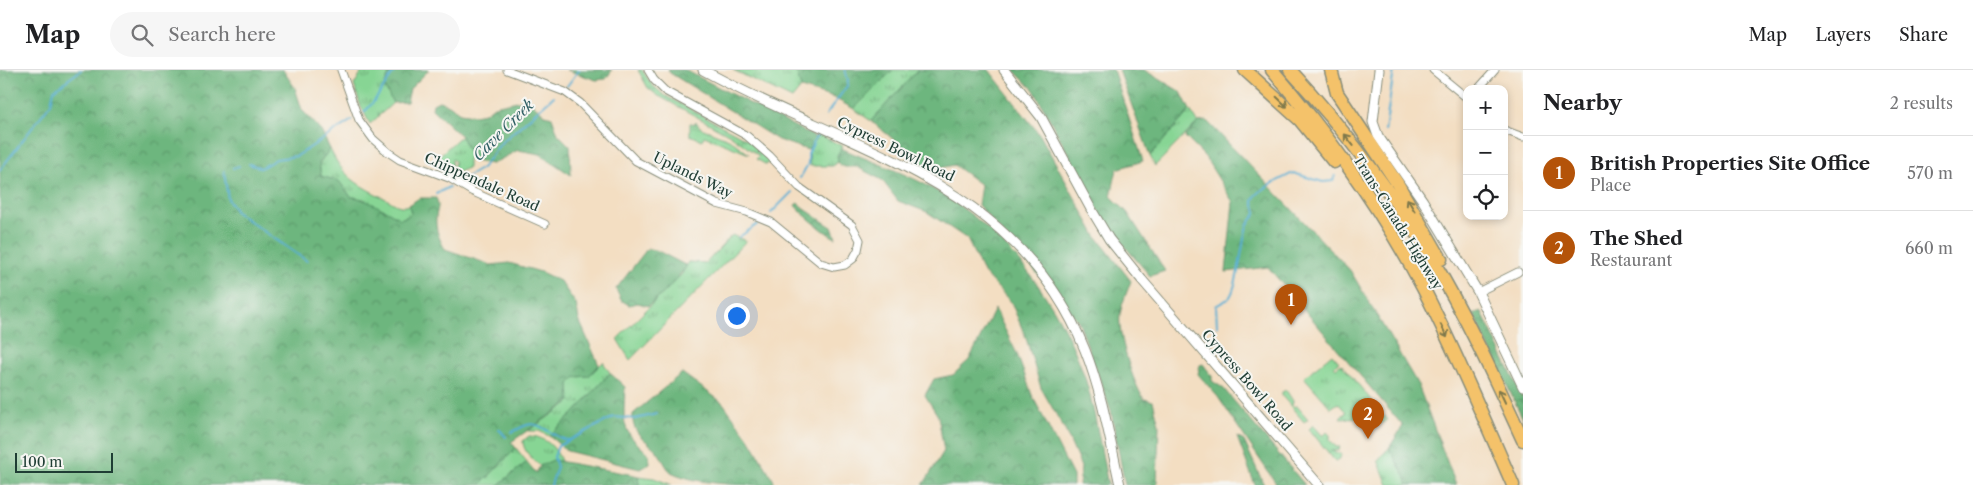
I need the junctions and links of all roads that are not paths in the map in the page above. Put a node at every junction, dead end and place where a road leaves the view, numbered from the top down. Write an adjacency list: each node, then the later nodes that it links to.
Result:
1 (341, 70): 17 (street, Chippendale Road)
2 (507, 70): 3 (street, Uplands Way)
3 (648, 70)
4 (703, 70): 24 (street, Cypress Bowl Road)
5 (1004, 70): 25 (street, Cypress Bowl Road)
6 (1245, 70): 19 (highway, one-way to 19)
7 (1272, 70): 19 (highway, Trans-Canada Highway)
8 (1290, 70): 21 (highway, Trans-Canada Highway, one-way to 8)
9 (1332, 70): 21 (highway, one-way to 9)
10 (1380, 70): 20 (street)
11 (1433, 70): 14 (street)
12 (1495, 70): 13 (street)
13 (1482, 85)
14 (1463, 95)
15 (1508, 131): 16 (street)
16 (1523, 137)
17 (545, 224)
18 (1518, 272): 20 (street)
19 (1422, 287): 26 (highway, Trans-Canada Highway, one-way to 26)
20 (1478, 292): 22 (street)
21 (1477, 343): 23 (highway, Trans-Canada Highway, one-way to 21)
22 (1523, 386)
23 (1523, 440)
24 (1120, 485)
25 (1319, 485)
26 (1513, 485)

